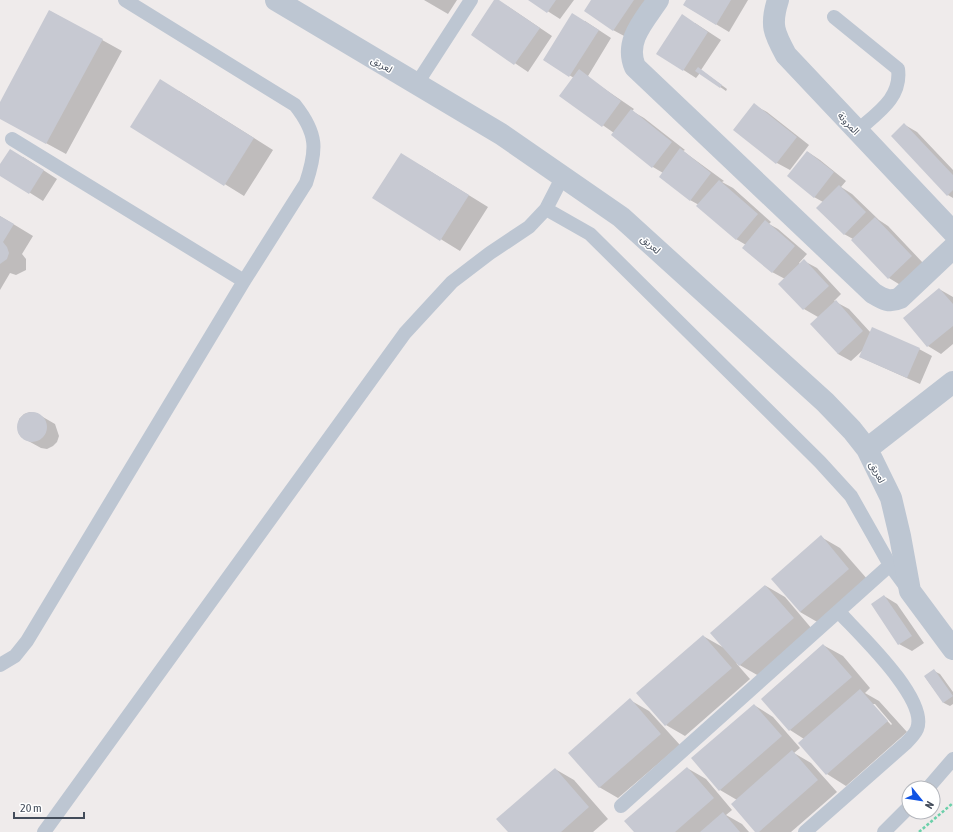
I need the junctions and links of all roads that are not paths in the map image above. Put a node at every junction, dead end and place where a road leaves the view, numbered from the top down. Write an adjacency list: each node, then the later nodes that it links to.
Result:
1 (125, 0): 14 (lane)
2 (276, 0): 7 (street, لعريق)
3 (471, 0): 7 (lane)
4 (658, 0): 13 (street)
5 (778, 0): 8 (street, المرونة)
6 (834, 17): 8 (lane)
7 (416, 85): 10 (street, لعريق)
8 (857, 131): 12 (street, المرونة)
9 (12, 139): 14 (lane)
10 (563, 176): 11 (lane); 16 (street, لعريق)
11 (546, 209): 17 (lane, لعريق); 26 (lane)
12 (953, 232)
13 (953, 248)
14 (244, 281): 21 (lane)
15 (953, 382): 16 (street)
16 (867, 449): 18 (street, لعريق)
17 (890, 565): 18 (lane, لعريق); 19 (lane)
18 (910, 591): 20 (street, لعريق)
19 (839, 612): 24 (lane); 27 (lane)
20 (953, 649)
21 (0, 665)
22 (953, 759): 23 (lane)
23 (935, 780)
24 (621, 806)
25 (901, 815): 28 (lane)
26 (44, 832)
27 (805, 832)
28 (884, 832)

